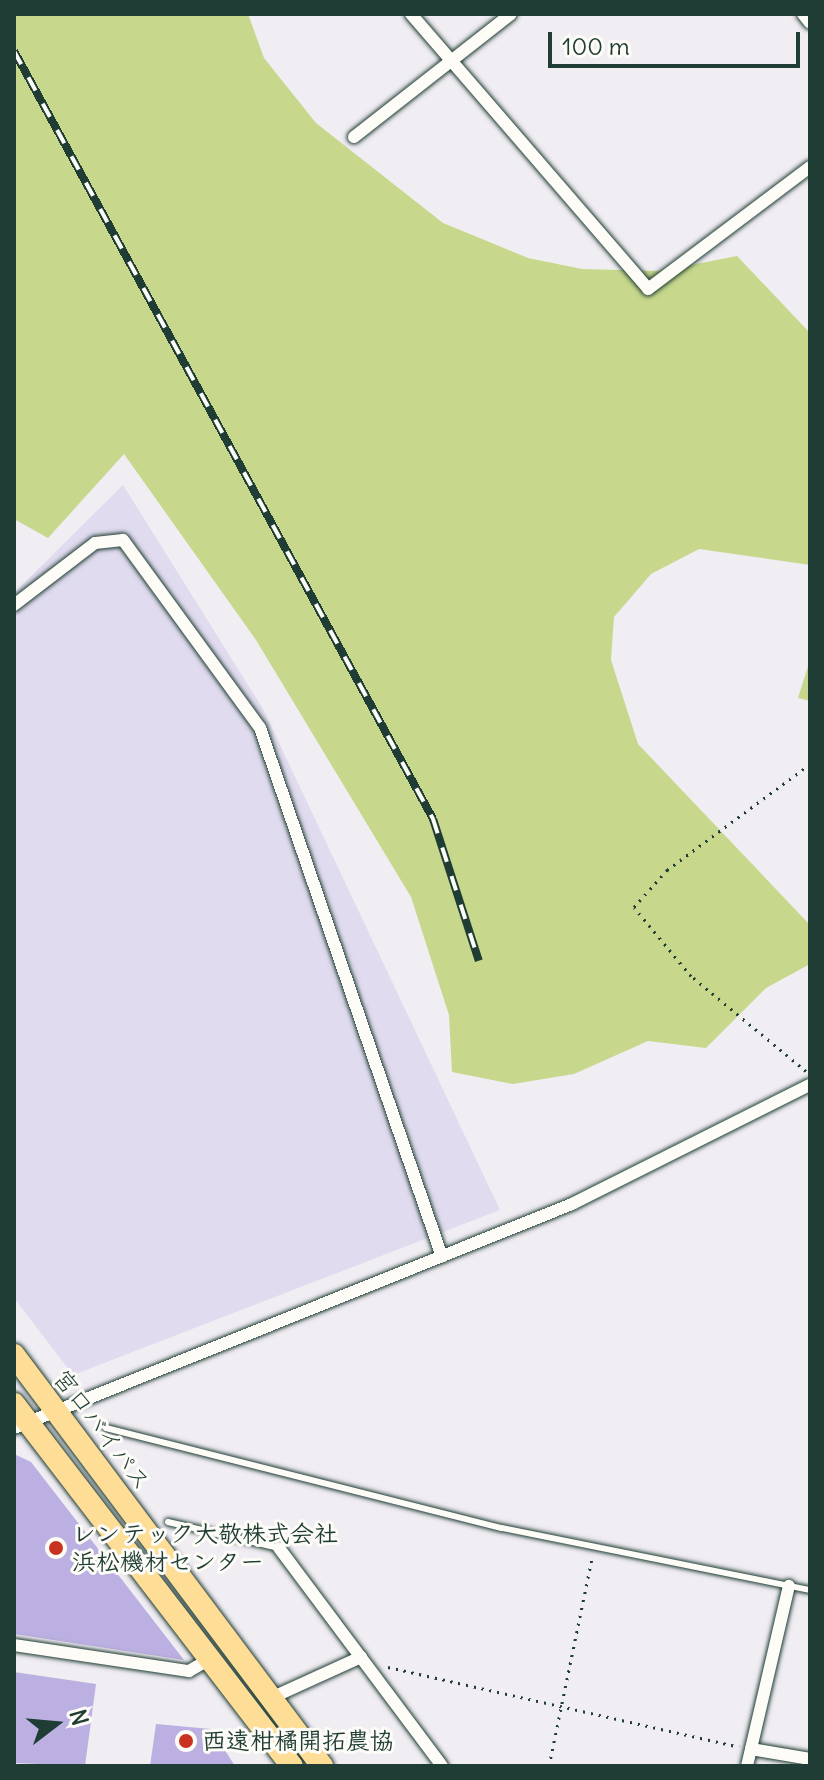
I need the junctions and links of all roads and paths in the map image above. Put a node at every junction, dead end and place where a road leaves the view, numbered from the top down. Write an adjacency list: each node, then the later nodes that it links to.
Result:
1 (411, 14): 5 (street)
2 (511, 14): 5 (street)
3 (803, 14): 4 (street)
4 (810, 23)
5 (450, 62): 6 (street); 7 (street)
6 (354, 137)
7 (808, 174)
8 (810, 370): 9 (path)
9 (810, 378)
10 (14, 605): 14 (street)
11 (810, 764): 12 (path)
12 (810, 1075)
13 (810, 1085): 14 (street)
14 (442, 1257): 17 (street)
15 (14, 1355): 17 (highway, 宮口バイパス)
16 (14, 1404): 18 (highway)
17 (57, 1412): 18 (street); 28 (highway, 宮口バイパス)
18 (21, 1426): 27 (highway)
19 (106, 1428): 21 (lane)
20 (168, 1522): 22 (lane)
21 (595, 1547): 23 (lane); 29 (path)
22 (279, 1548): 26 (street)
23 (789, 1586): 24 (lane); 30 (street)
24 (810, 1590)
25 (14, 1645): 27 (street)
26 (361, 1657): 28 (street); 29 (path); 34 (street)
27 (210, 1659): 32 (highway)
28 (271, 1698): 33 (highway, 宮口バイパス)
29 (560, 1707): 30 (path); 35 (path)
30 (751, 1749): 31 (street); 36 (street)
31 (810, 1759)
32 (292, 1766)
33 (322, 1766)
34 (442, 1766)
35 (549, 1766)
36 (747, 1766)

